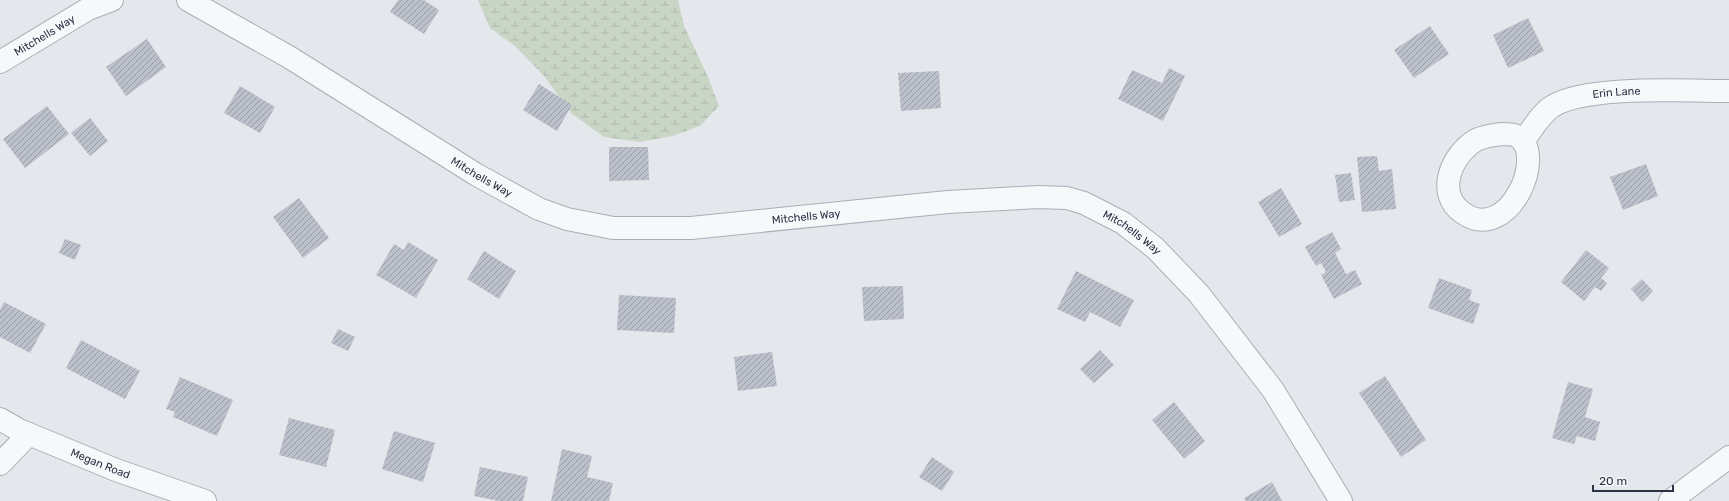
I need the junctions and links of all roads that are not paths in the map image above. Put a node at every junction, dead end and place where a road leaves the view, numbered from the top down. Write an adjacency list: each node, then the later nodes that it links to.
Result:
1 (112, 0): 3 (street, Mitchells Way)
2 (188, 0): 11 (street, Mitchells Way)
3 (0, 62)
4 (1729, 91): 5 (street, Erin Lane)
5 (1523, 141)
6 (0, 419): 7 (street, Megan Road)
7 (29, 434): 9 (street); 10 (street, Megan Road)
8 (1729, 457): 12 (street)
9 (0, 464)
10 (205, 501)
11 (1341, 501)
12 (1670, 501)

